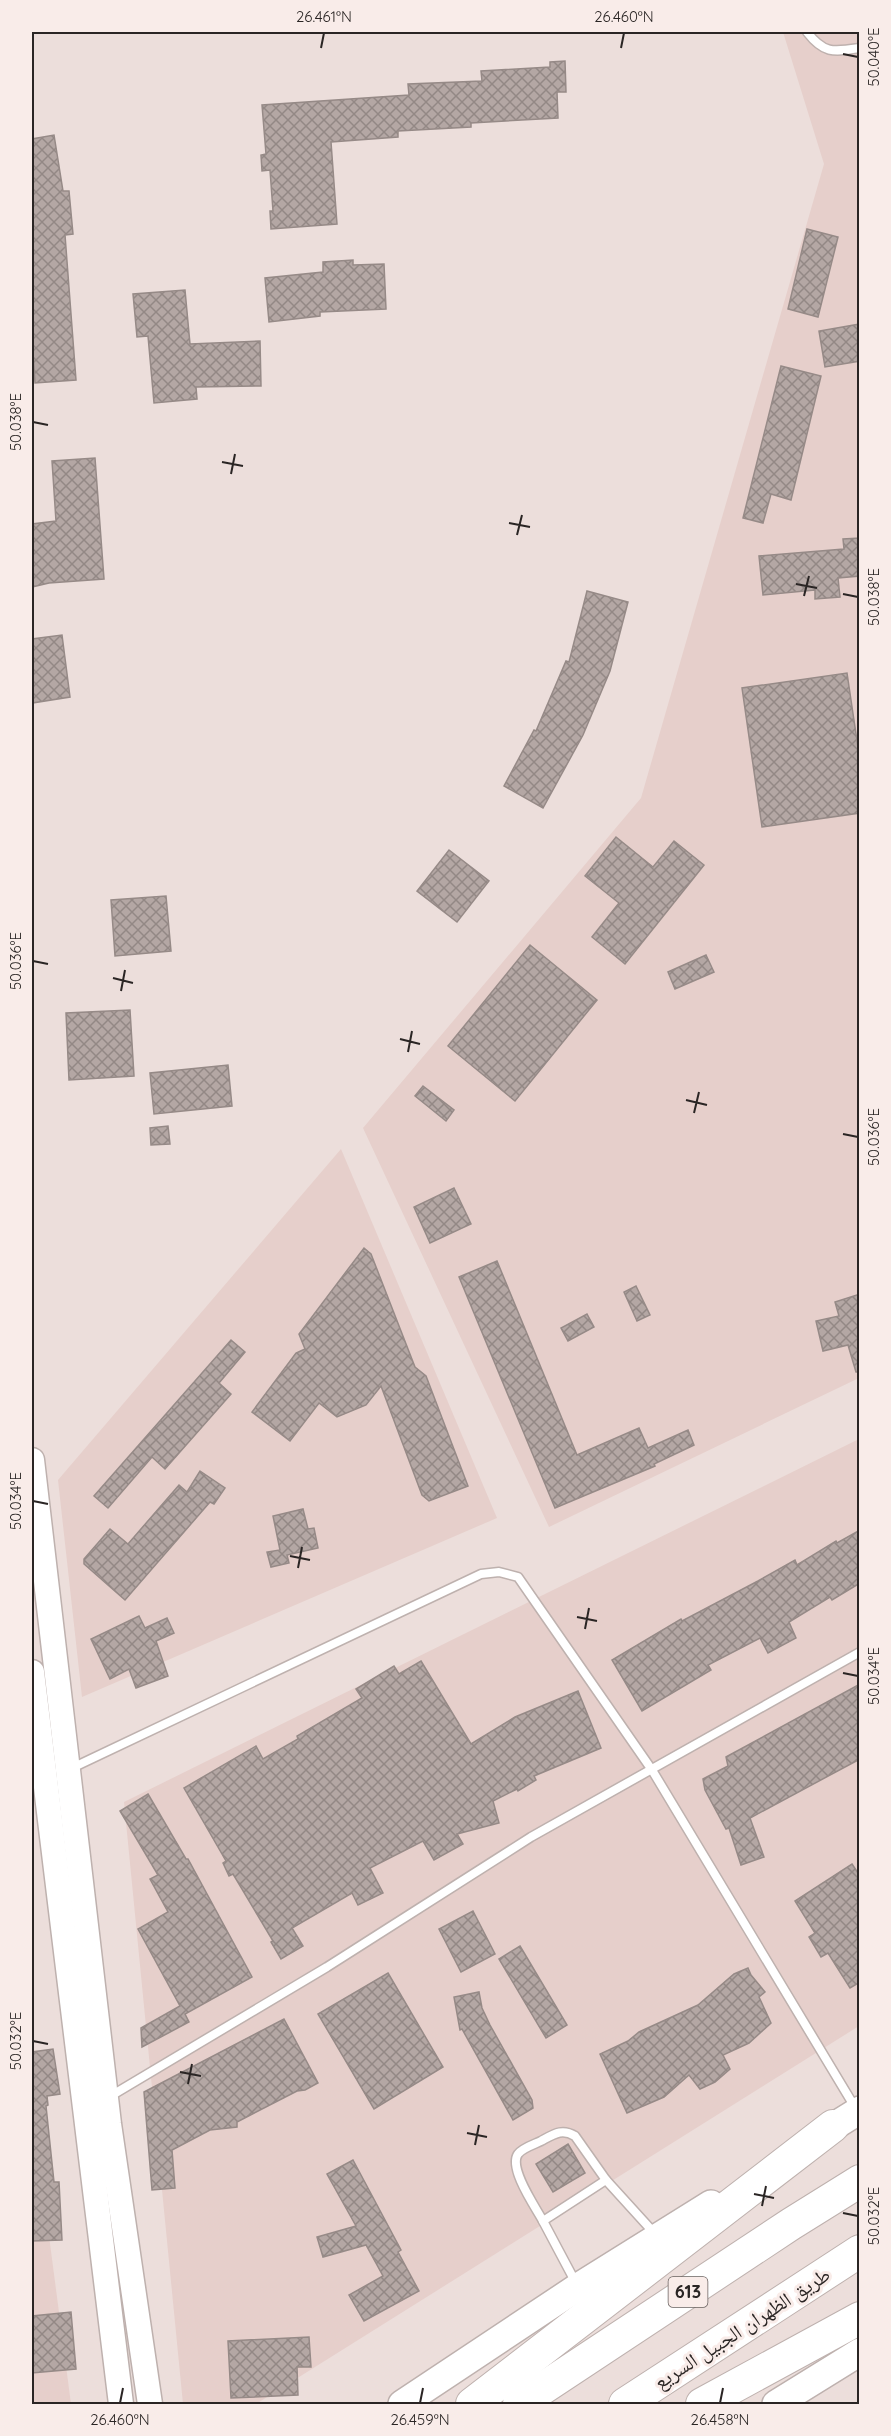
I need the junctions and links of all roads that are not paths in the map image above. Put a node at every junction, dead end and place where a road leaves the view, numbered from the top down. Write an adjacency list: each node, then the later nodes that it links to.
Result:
1 (807, 32): 2 (lane)
2 (860, 48)
3 (32, 1460): 6 (street)
4 (860, 1652): 7 (lane)
5 (32, 1672): 18 (street)
6 (68, 1770): 7 (lane); 8 (street)
7 (652, 1770): 8 (lane); 9 (lane)
8 (106, 2098): 19 (street)
9 (850, 2116): 13 (main road); 21 (highway)
10 (606, 2180): 12 (lane); 12 (lane); 13 (lane)
11 (860, 2181): 22 (highway, 613)
12 (543, 2221): 15 (lane)
13 (659, 2237): 15 (main road)
14 (860, 2252): 23 (highway, طريق الظهران الجبيل السريع)
15 (578, 2287): 20 (main road)
16 (860, 2318): 24 (highway)
17 (860, 2352): 25 (main road)
18 (121, 2404)
19 (150, 2404)
20 (402, 2404)
21 (472, 2404)
22 (519, 2404)
23 (625, 2404)
24 (702, 2404)
25 (776, 2404)

